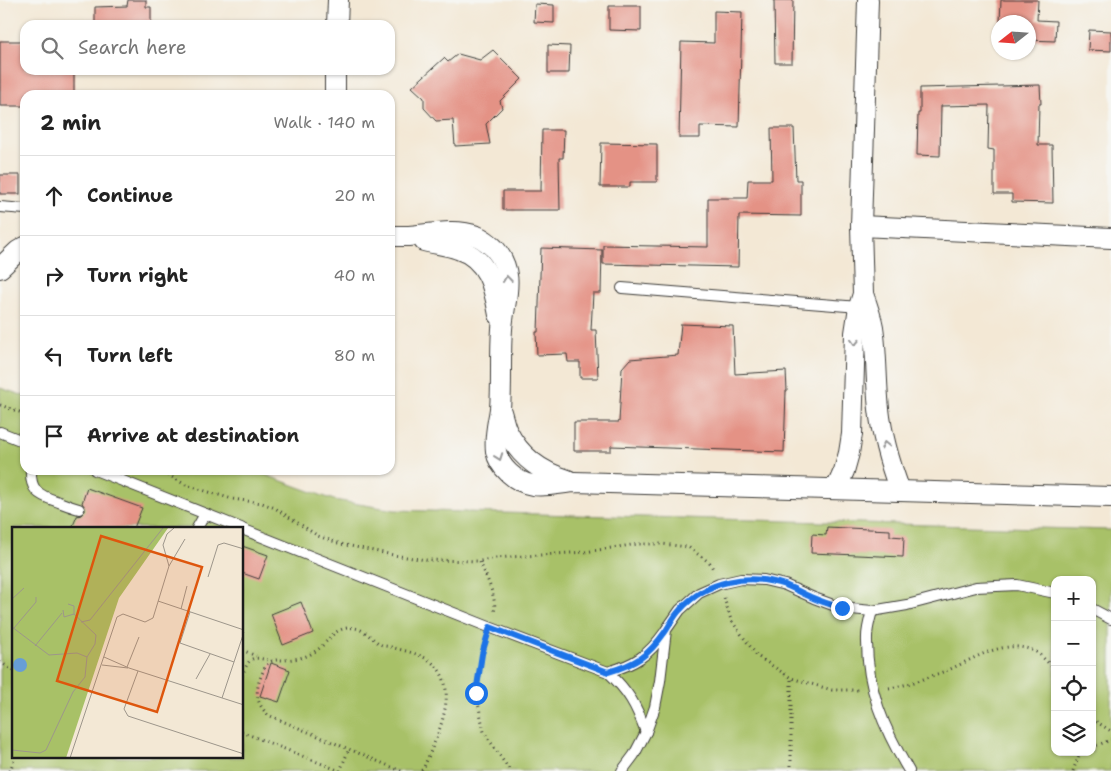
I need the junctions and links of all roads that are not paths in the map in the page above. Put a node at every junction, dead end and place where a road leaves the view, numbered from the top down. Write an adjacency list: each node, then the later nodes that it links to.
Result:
1 (338, 0): 3 (street)
2 (868, 0): 8 (street)
3 (337, 20)
4 (335, 75): 5 (street)
5 (335, 90)
6 (0, 207): 7 (lane)
7 (20, 209)
8 (861, 226): 10 (street); 14 (street)
9 (399, 236): 19 (street)
10 (1111, 238)
11 (20, 250): 12 (street)
12 (0, 268)
13 (622, 288): 14 (lane)
14 (861, 300): 19 (street, one-way to 19); 20 (street, one-way to 14)
15 (0, 432): 16 (lane)
16 (20, 440)
17 (30, 475): 22 (lane)
18 (108, 475): 23 (lane)
19 (836, 489): 20 (street)
20 (900, 491): 21 (street)
21 (1111, 498)
22 (79, 509)
23 (205, 514): 24 (lane); 25 (lane)
24 (198, 527)
25 (237, 527)
26 (244, 530): 32 (lane)
27 (1051, 592): 28 (lane)
28 (872, 611): 31 (lane); 35 (lane)
29 (1096, 612): 30 (lane)
30 (1111, 619)
31 (666, 630): 32 (lane); 33 (lane)
32 (608, 672): 33 (lane)
33 (646, 732): 34 (lane)
34 (622, 771)
35 (909, 771)

